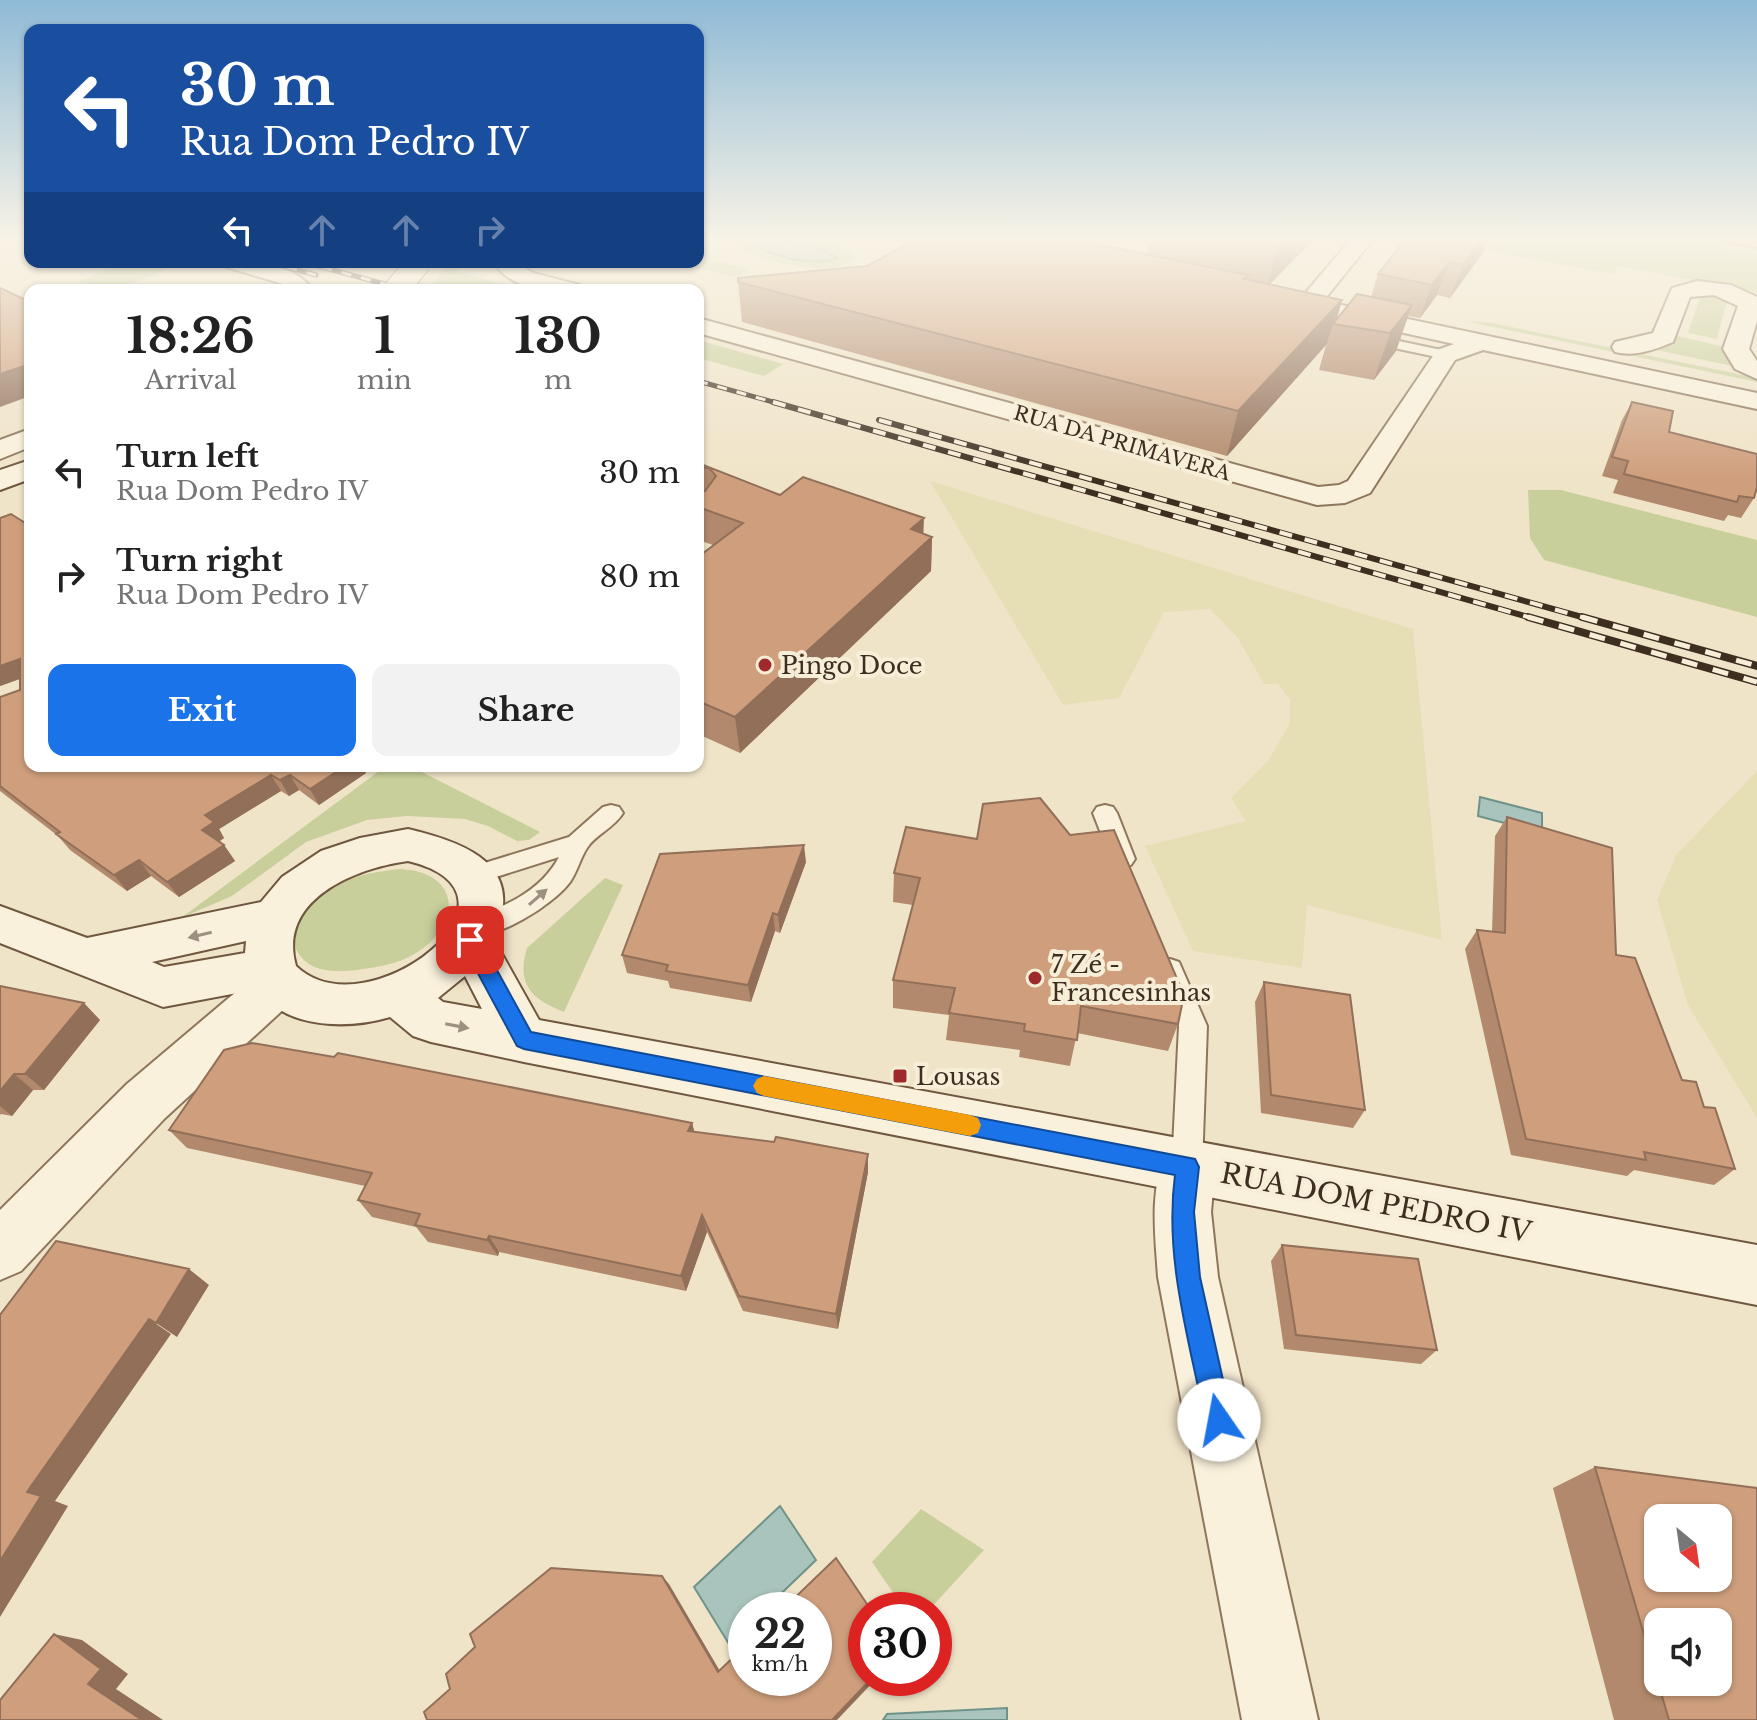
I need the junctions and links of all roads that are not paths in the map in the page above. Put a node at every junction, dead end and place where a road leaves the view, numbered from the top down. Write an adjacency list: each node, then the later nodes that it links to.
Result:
1 (1374, 317): 11 (street)
2 (1401, 317): 7 (street)
3 (1468, 317): 7 (street)
4 (1474, 317): 10 (street)
5 (1671, 317): 13 (street)
6 (1746, 317): 17 (street)
7 (1414, 320): 18 (street)
8 (704, 327): 14 (street, RUA DA PRIMAVERA)
9 (1355, 335): 14 (lane)
10 (1572, 337)
11 (1481, 342): 14 (street); 19 (street)
12 (1598, 342): 13 (street)
13 (1624, 347): 15 (street)
14 (1446, 355)
15 (1669, 357)
16 (1713, 366): 17 (street)
17 (1757, 373)
18 (1757, 392)
19 (1757, 401)
20 (24, 440): 21 (street)
21 (0, 450)
22 (24, 471): 23 (street)
23 (0, 481)
24 (611, 813): 26 (lane)
25 (1105, 813): 28 (lane)
26 (577, 843): 27 (lane); 31 (lane, one-way to 26)
27 (474, 875): 29 (street); 31 (street)
28 (1134, 884)
29 (284, 906): 33 (street, one-way to 33); 34 (street)
30 (0, 924): 33 (street)
31 (473, 933): 35 (street); 36 (street)
32 (1158, 941): 37 (lane)
33 (87, 957): 34 (street)
34 (275, 976): 35 (street); 38 (street)
35 (397, 995): 36 (street, RUA DOM PEDRO IV, one-way to 36)
36 (524, 1040): 37 (street, RUA DOM PEDRO IV)
37 (1187, 1167): 39 (street, RUA DOM PEDRO IV); 40 (street)
38 (0, 1251)
39 (1757, 1275)
40 (1280, 1720)

